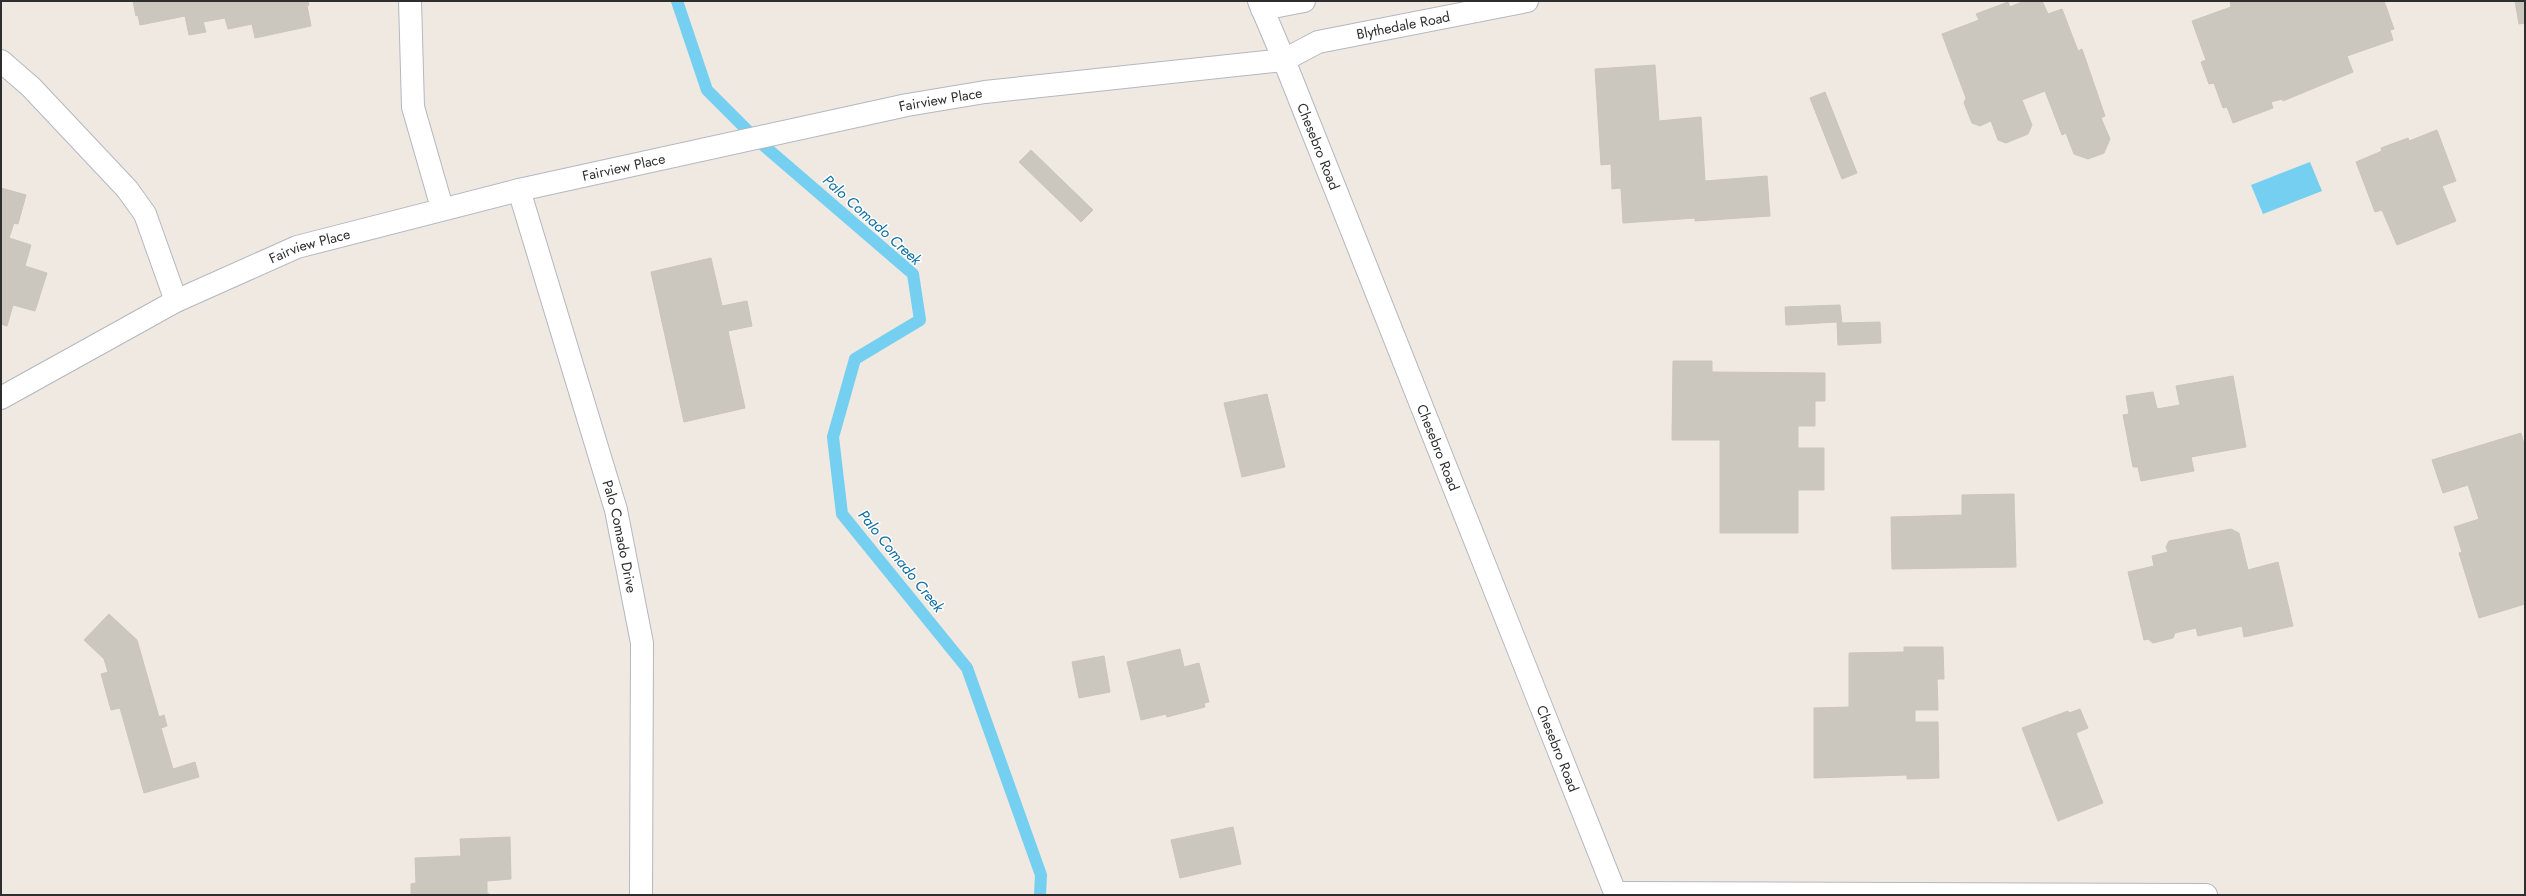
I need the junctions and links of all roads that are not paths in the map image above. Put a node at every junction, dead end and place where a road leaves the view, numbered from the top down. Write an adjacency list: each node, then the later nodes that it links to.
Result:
1 (410, 1): 8 (street)
2 (1304, 1): 4 (street)
3 (1527, 1): 5 (street, Blythedale Road)
4 (1260, 5): 5 (street, Chesebro Road)
5 (1284, 60): 7 (street, Fairview Place); 11 (street, Chesebro Road)
6 (1, 62): 9 (street)
7 (519, 190): 8 (street, Fairview Place); 12 (street, Palo Comado Drive)
8 (442, 208): 9 (street, Fairview Place)
9 (176, 301): 10 (street, Fairview Place)
10 (1, 398)
11 (1616, 894): 13 (street)
12 (642, 895)
13 (2206, 895)

